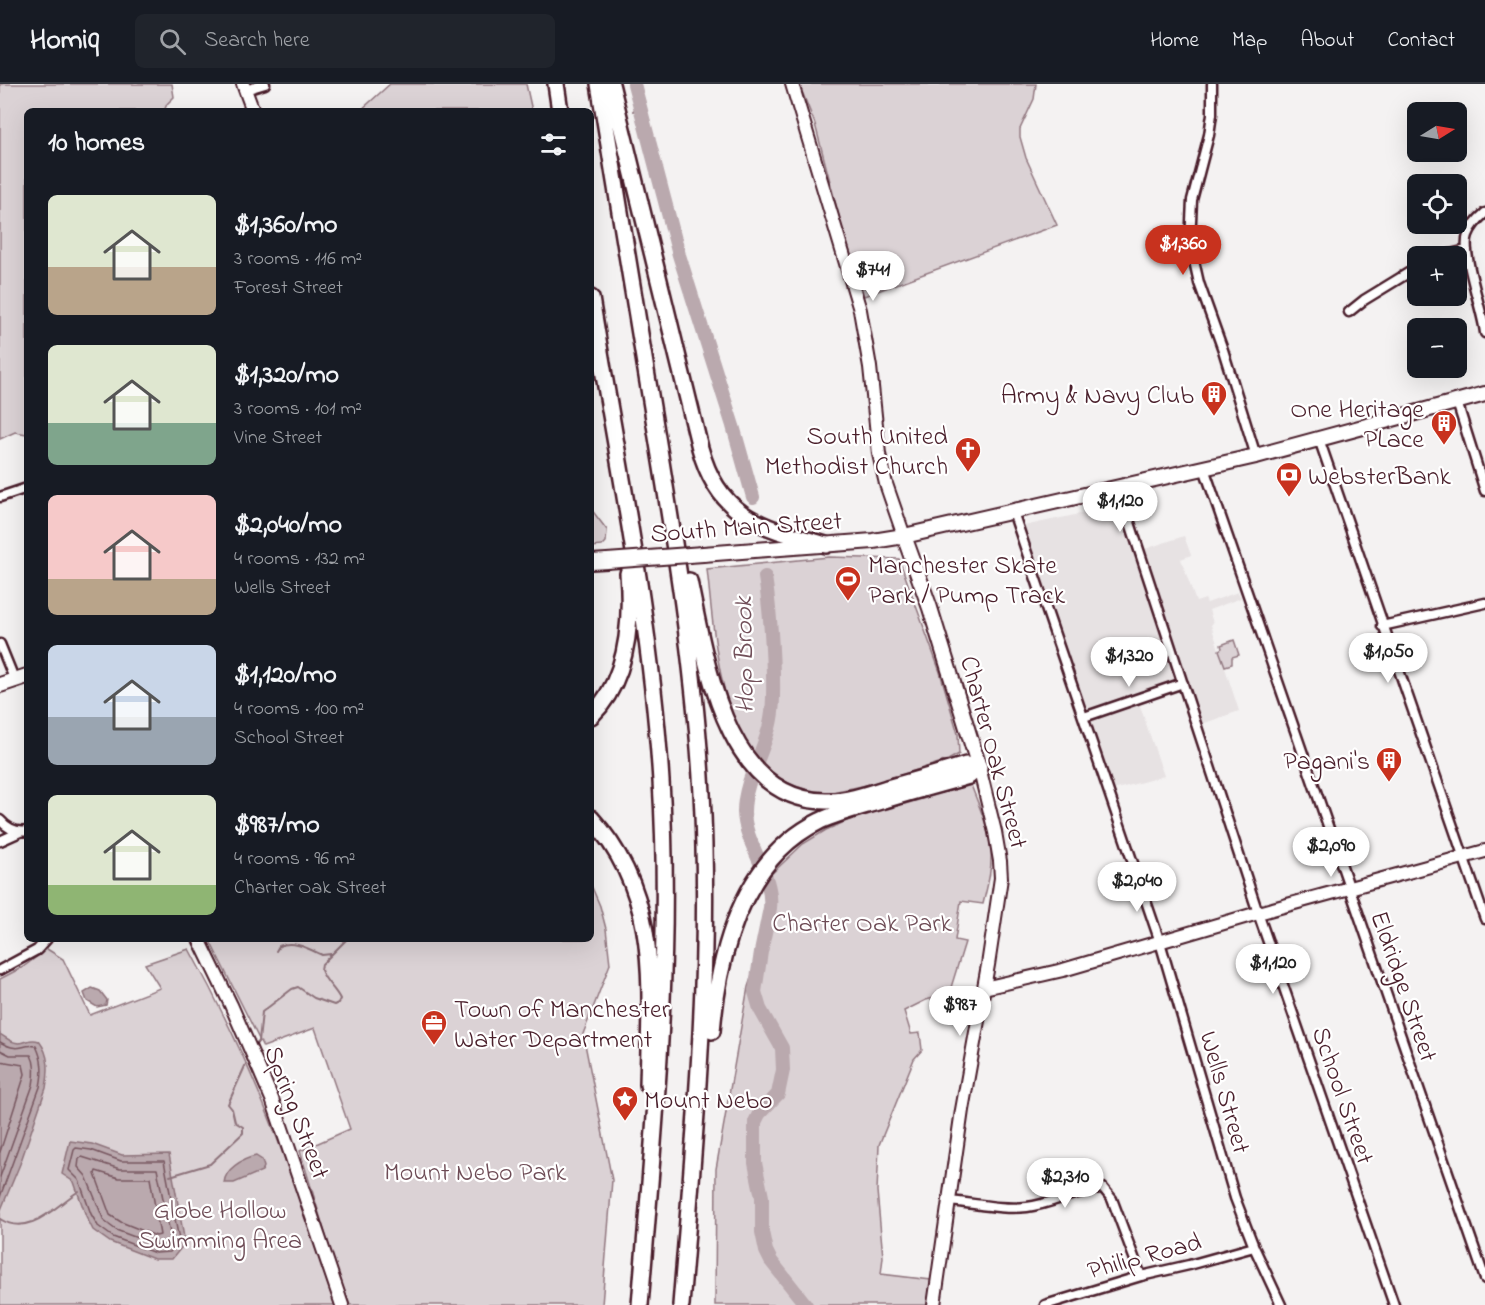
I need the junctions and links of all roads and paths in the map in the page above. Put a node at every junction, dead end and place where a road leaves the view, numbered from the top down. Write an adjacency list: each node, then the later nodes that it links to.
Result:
1 (265, 84): 7 (street)
2 (556, 84): 9 (highway)
3 (599, 84): 22 (highway)
4 (611, 84): 30 (highway)
5 (792, 84): 29 (main road)
6 (1212, 84): 20 (street)
7 (244, 87): 8 (main road)
8 (251, 108)
9 (560, 108)
10 (1485, 213): 11 (street)
11 (1467, 246)
12 (1467, 250): 16 (street)
13 (1407, 274): 14 (street)
14 (1348, 312)
15 (594, 316): 23 (highway)
16 (1485, 333)
17 (1485, 394): 18 (main road, South Main Street)
18 (1457, 402): 19 (main road, South Main Street); 26 (street)
19 (1319, 439): 20 (main road, South Main Street); 33 (street)
20 (1257, 456): 21 (main road, South Main Street)
21 (1204, 468): 25 (main road, South Main Street); 47 (street, Eldridge Street)
22 (662, 469): 40 (highway); 55 (highway)
23 (622, 483): 38 (highway); 56 (highway)
24 (24, 489): 27 (street)
25 (1119, 489): 28 (main road, South Main Street); 36 (street, School Street)
26 (1485, 491)
27 (0, 497)
28 (1013, 512): 29 (main road, South Main Street); 39 (street, Wells Street)
29 (904, 537): 30 (main road, South Main Street); 40 (main road, Charter Oak Street)
30 (826, 545): 31 (main road, South Main Street, bridge)
31 (594, 562)
32 (1485, 603): 33 (street)
33 (1383, 626): 46 (street)
34 (0, 644): 35 (street)
35 (21, 678): 37 (main road)
36 (1183, 683): 39 (street); 48 (street, School Street)
37 (0, 685)
38 (594, 713)
39 (1084, 717): 52 (street, Wells Street)
40 (979, 767): 54 (main road, Charter Oak Street); 55 (highway)
41 (0, 820): 43 (street)
42 (594, 822): 56 (highway)
43 (24, 832): 44 (street)
44 (0, 841)
45 (1485, 851): 46 (main road)
46 (1464, 857): 47 (main road); 49 (street)
47 (1348, 889): 48 (main road); 60 (street, Eldridge Street)
48 (1258, 913): 52 (main road); 67 (street, School Street)
49 (1485, 919)
50 (44, 942): 53 (street)
51 (200, 942): 61 (main road, Spring Street)
52 (1160, 942): 54 (main road); 58 (street, Wells Street)
53 (0, 970)
54 (984, 988): 57 (main road, Charter Oak Street)
55 (692, 1167): 63 (highway)
56 (650, 1184): 62 (highway)
57 (948, 1201): 59 (street); 64 (main road, Charter Oak Street)
58 (1254, 1247): 59 (street, Philip Road); 66 (street, Wells Street)
59 (1141, 1276): 65 (street, Philip Road)
60 (1485, 1279)
61 (342, 1305)
62 (640, 1305)
63 (681, 1305)
64 (934, 1305)
65 (1045, 1305)
66 (1281, 1305)
67 (1395, 1305)

